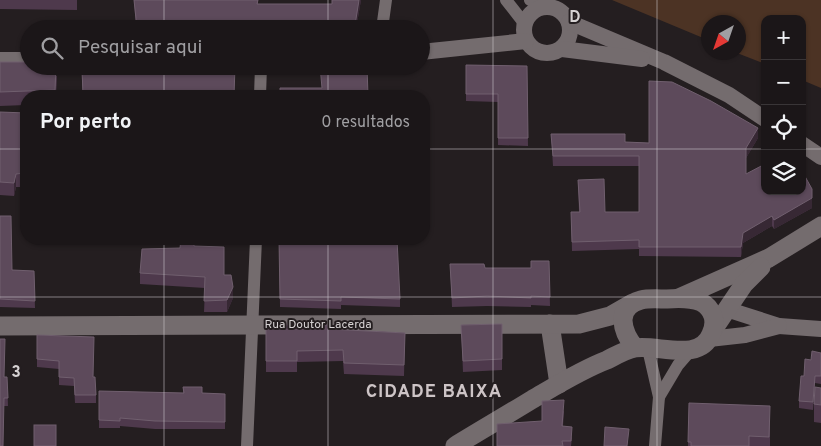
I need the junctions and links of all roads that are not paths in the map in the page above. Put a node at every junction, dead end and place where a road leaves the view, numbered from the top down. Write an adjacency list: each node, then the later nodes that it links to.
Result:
1 (386, 0): 4 (street)
2 (506, 0): 6 (street)
3 (537, 3): 5 (street); 6 (street)
4 (383, 20)
5 (569, 22): 8 (street); 12 (street)
6 (524, 23): 7 (street)
7 (526, 41): 8 (street); 9 (street)
8 (562, 49): 12 (street)
9 (430, 51)
10 (0, 60): 11 (street)
11 (20, 60)
12 (664, 62): 15 (street)
13 (261, 75): 14 (street)
14 (260, 90)
15 (761, 116)
16 (806, 147): 17 (street)
17 (820, 158)
18 (821, 226): 20 (main road, Rua Doutor Lacerda)
19 (256, 245): 26 (street)
20 (769, 258): 21 (main road, Rua Doutor Lacerda); 24 (main road, Rua Doutor Lacerda)
21 (679, 298): 22 (main road, Rua Doutor Lacerda); 23 (main road, Rua Doutor Lacerda)
22 (701, 302): 24 (main road, Rua Doutor Lacerda); 30 (main road)
23 (631, 304): 25 (main road, Rua Doutor Lacerda); 31 (main road)
24 (726, 309): 28 (street); 30 (main road, Rua Doutor Lacerda)
25 (550, 324): 26 (main road, Rua Doutor Lacerda); 33 (main road)
26 (254, 325): 27 (main road, Rua Doutor Lacerda); 35 (street)
27 (0, 326)
28 (779, 326): 29 (street); 30 (street)
29 (821, 329)
30 (712, 333): 32 (main road)
31 (641, 348): 32 (main road); 33 (main road); 34 (street)
32 (691, 350): 34 (street)
33 (559, 384): 36 (main road)
34 (659, 397): 37 (street)
35 (247, 446)
36 (456, 446)
37 (655, 446)

